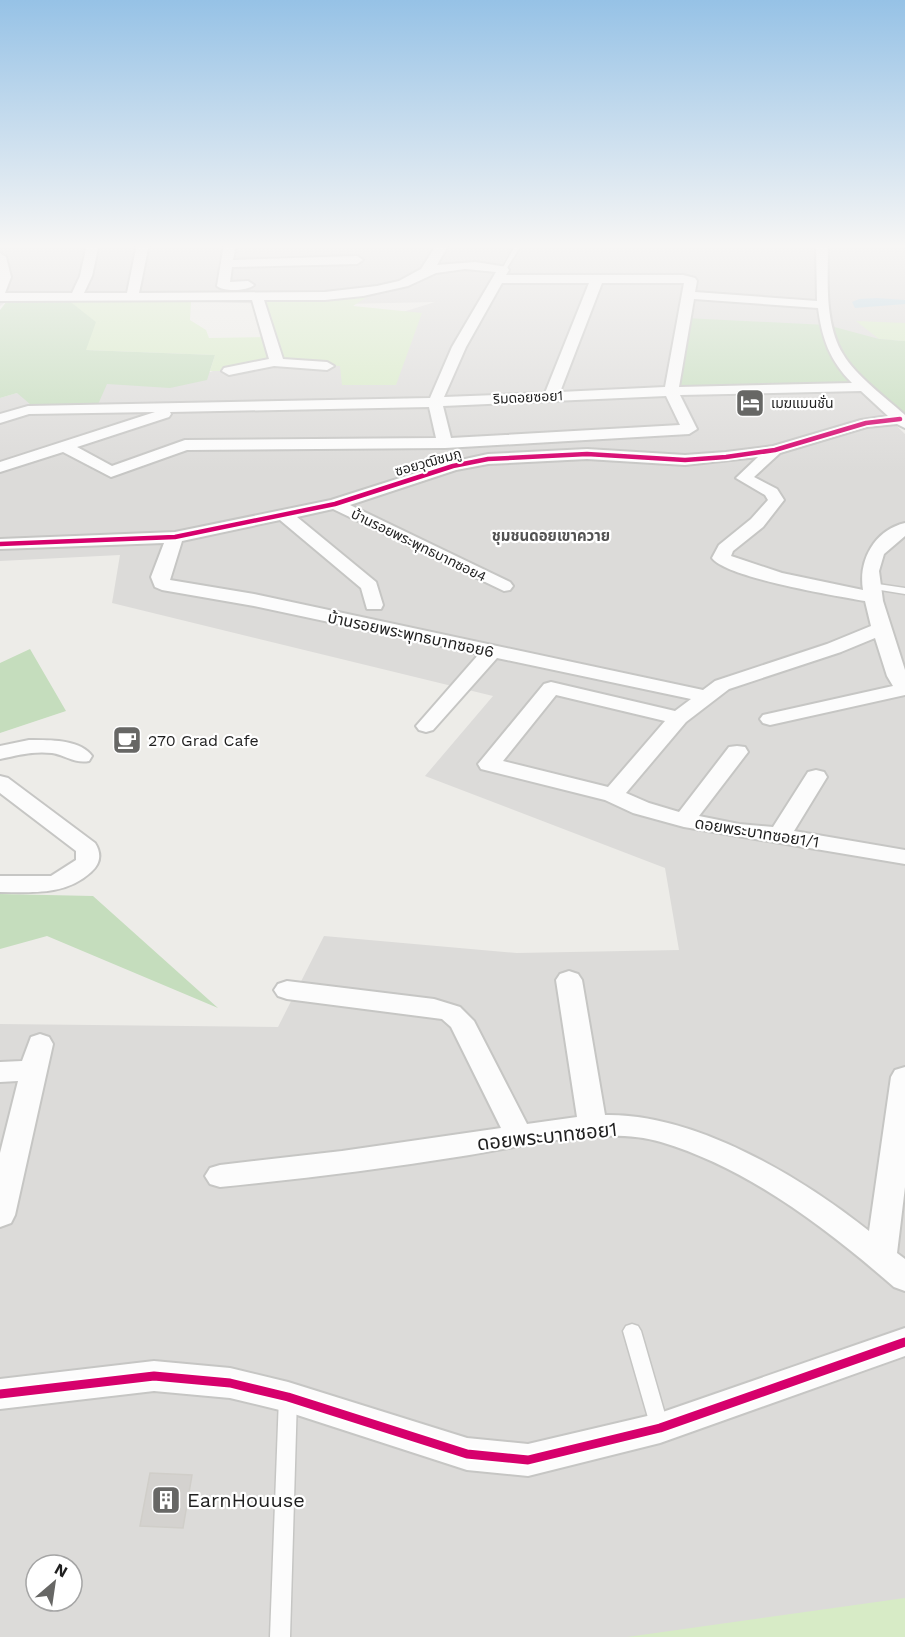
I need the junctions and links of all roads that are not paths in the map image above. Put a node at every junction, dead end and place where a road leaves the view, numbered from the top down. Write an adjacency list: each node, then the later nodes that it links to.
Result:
1 (264, 320): 6 (street)
2 (475, 320): 12 (street)
3 (581, 320): 11 (street)
4 (685, 320): 10 (street)
5 (827, 320): 9 (street)
6 (276, 362): 7 (street); 8 (street)
7 (327, 366)
8 (230, 371)
9 (867, 387): 10 (street, ริมดอยซอย1); 15 (street)
10 (671, 391): 11 (street, ริมดอยซอย1); 17 (street)
11 (551, 396): 12 (street, ริมดอยซอย1)
12 (435, 402): 13 (street, ริมดอยซอย1); 17 (street)
13 (189, 406): 14 (street, ริมดอยซอย1); 16 (street)
14 (0, 419)
15 (903, 421): 20 (street, ซอยวุฒิชมภู)
16 (139, 422): 18 (street); 19 (street)
17 (445, 443): 18 (street)
18 (185, 445): 19 (street)
19 (64, 446): 21 (street)
20 (775, 450): 22 (street, ซอยวุฒิชมภู); 29 (street)
21 (0, 467)
22 (334, 504): 23 (street, ซอยวุฒิชมภู); 27 (street, บ้านรอยพระพุทธบาทซอย4)
23 (283, 514): 25 (street, ซอยวุฒิชมภู); 30 (street)
24 (905, 528): 29 (street)
25 (175, 537): 26 (street, ซอยวุฒิชมภู); 32 (street, บ้านรอยพระพุทธบาทซอย6)
26 (0, 544)
27 (504, 586)
28 (905, 591): 29 (lane)
29 (872, 592): 31 (street)
30 (374, 604)
31 (882, 628): 33 (street); 34 (street)
32 (492, 651): 34 (street, บ้านรอยพระพุทธบาทซอย6); 37 (street)
33 (905, 689): 36 (street)
34 (709, 697): 35 (street)
35 (679, 718): 43 (street); 43 (street, ดอยพระบาทซอย1/1)
36 (770, 719)
37 (426, 726)
38 (737, 752): 44 (street)
39 (0, 753): 40 (street)
40 (81, 756)
41 (816, 777): 45 (street)
42 (0, 783): 47 (street)
43 (613, 795): 44 (street, ดอยพระบาทซอย1/1)
44 (684, 820): 45 (street, ดอยพระบาทซอย1/1)
45 (780, 835): 46 (street, ดอยพระบาทซอย1/1)
46 (905, 857)
47 (0, 884)
48 (569, 980): 52 (street)
49 (287, 990): 53 (street)
50 (0, 1072): 55 (street)
51 (905, 1077): 56 (street)
52 (593, 1127): 53 (street, ดอยพระบาทซอย1); 56 (street, ดอยพระบาทซอย1)
53 (520, 1137): 54 (street, ดอยพระบาทซอย1)
54 (220, 1176)
55 (1, 1205)
56 (881, 1257): 57 (street, ดอยพระบาทซอย1)
57 (905, 1278)
58 (632, 1331): 62 (lane)
59 (905, 1342): 62 (street)
60 (0, 1394): 61 (street)
61 (288, 1397): 62 (street); 63 (lane)
62 (660, 1428)
63 (280, 1637)

